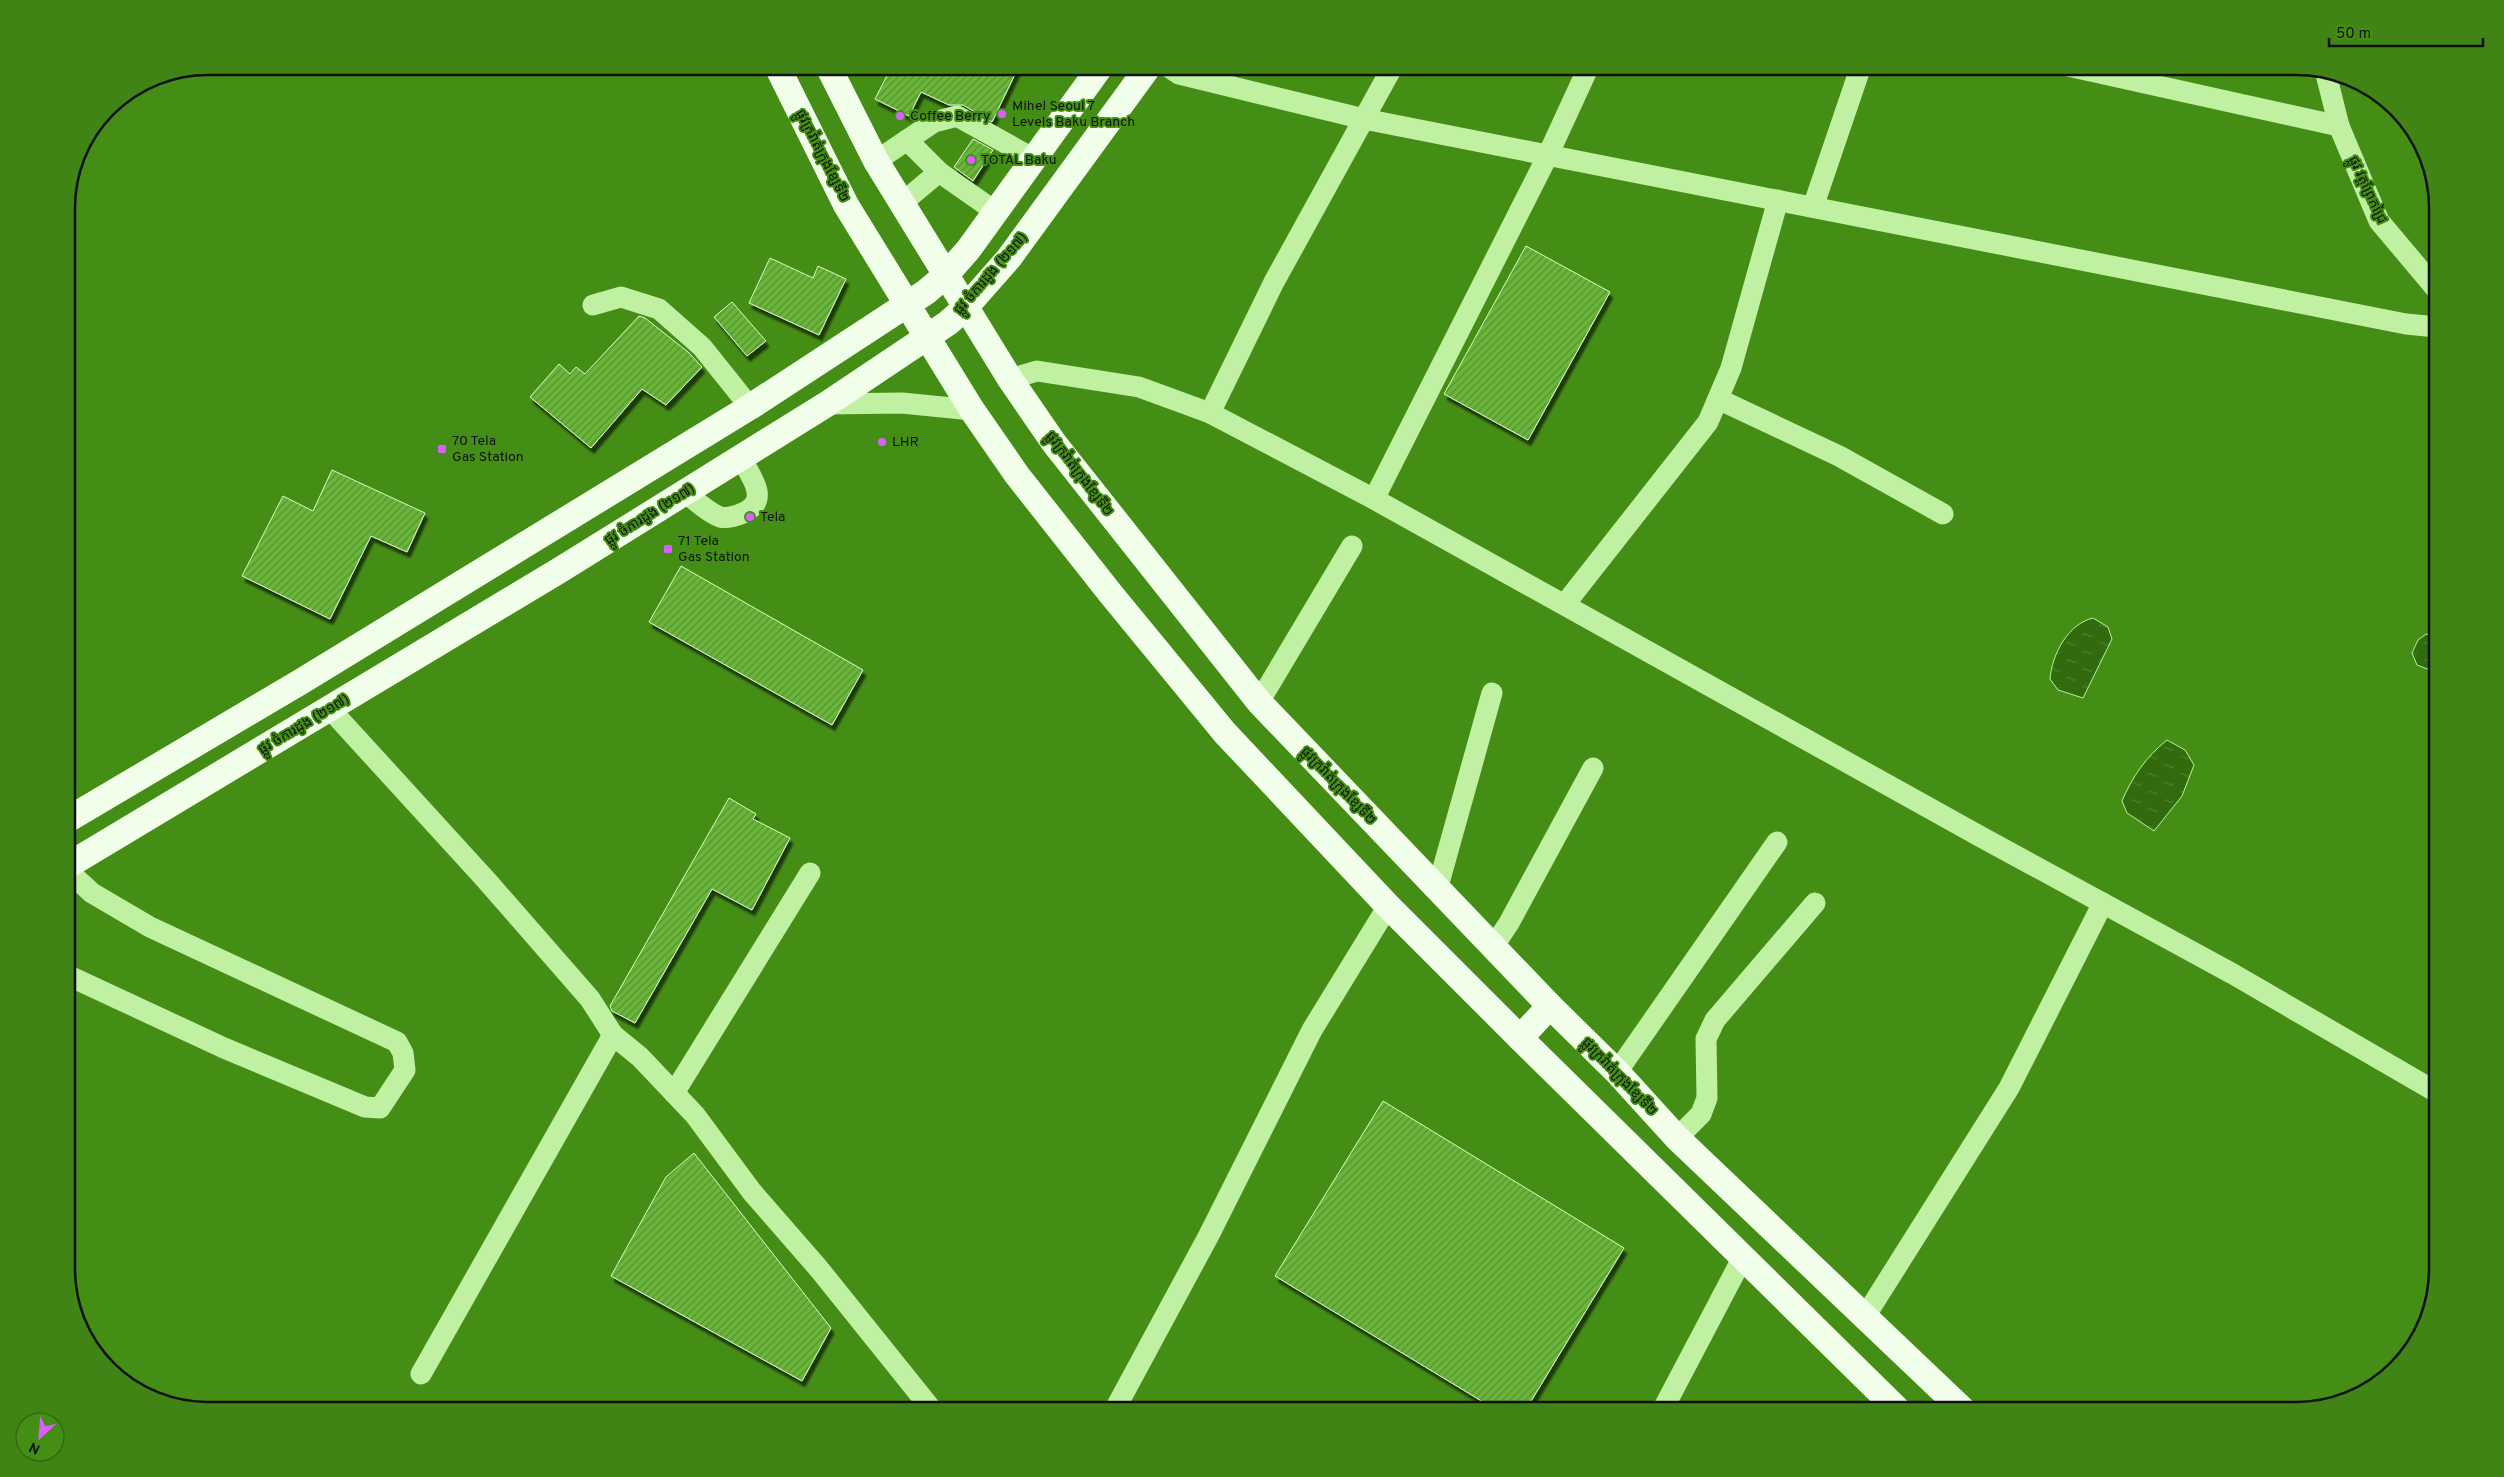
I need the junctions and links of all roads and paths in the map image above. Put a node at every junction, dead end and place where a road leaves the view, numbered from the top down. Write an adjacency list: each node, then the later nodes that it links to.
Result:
1 (781, 75): 25 (main road, ផ្លូវក្រវ៉ាត់ក្រុងខ្សែទី២)
2 (832, 75): 16 (main road, ផ្លូវក្រវ៉ាត់ក្រុងខ្សែទី២)
3 (1095, 75): 15 (main road)
4 (1142, 75): 26 (main road, ផ្លូវ ចំការដូង (២១៧))
5 (1183, 75): 11 (street)
6 (1388, 75): 11 (street)
7 (1585, 75): 14 (street)
8 (1858, 75): 20 (street)
9 (2109, 75): 12 (street)
10 (2327, 79): 12 (street, ផ្លូវ វត្តព្រែកជ្រៃ)
11 (1364, 119): 14 (street); 34 (street)
12 (2339, 126): 23 (street, ផ្លូវ វត្តព្រែកជ្រៃ)
13 (908, 140): 15 (street); 16 (street); 17 (street)
14 (1548, 155): 18 (street); 37 (street)
15 (1034, 159): 21 (main road)
16 (876, 162): 19 (main road, ផ្លូវក្រវ៉ាត់ក្រុងខ្សែទី២)
17 (939, 172): 19 (street); 21 (street)
18 (1778, 200): 20 (street); 30 (street)
19 (902, 203): 22 (main road, ផ្លូវក្រវ៉ាត់ក្រុងខ្សែទី២)
20 (1813, 207): 27 (street)
21 (996, 212): 22 (main road)
22 (946, 275): 25 (main road); 26 (main road, ផ្លូវក្រវ៉ាត់ក្រុងខ្សែទី២)
23 (2429, 280)
24 (593, 305): 32 (street)
25 (907, 305): 28 (main road, ផ្លូវក្រវ៉ាត់ក្រុងខ្សែទី២); 32 (main road)
26 (966, 307): 28 (main road, ផ្លូវ ចំការដូង (២១៧)); 29 (main road, ផ្លូវក្រវ៉ាត់ក្រុងខ្សែទី២)
27 (2429, 326)
28 (926, 339): 31 (main road, ផ្លូវ ចំការដូង (២១៧)); 33 (main road, ផ្លូវក្រវ៉ាត់ក្រុងខ្សែទី២)
29 (1010, 379): 34 (street); 42 (main road, ផ្លូវក្រវ៉ាត់ក្រុងខ្សែទី២)
30 (1718, 398): 38 (street); 40 (street)
31 (827, 404): 33 (street); 35 (main road, ផ្លូវ ចំការដូង (២១៧))
32 (750, 407): 44 (main road)
33 (972, 410): 55 (main road, ផ្លូវក្រវ៉ាត់ក្រុងខ្សែទី២)
34 (1210, 413): 37 (street)
35 (741, 458): 36 (main road, ផ្លូវ ចំការដូង (២១៧)); 36 (street)
36 (685, 492): 43 (main road, ផ្លូវ ចំការដូង (២១៧))
37 (1374, 499): 40 (street)
38 (1943, 514)
39 (1352, 546): 42 (street)
40 (1565, 604): 54 (street)
41 (1492, 693): 52 (street)
42 (1259, 702): 52 (main road, ផ្លូវក្រវ៉ាត់ក្រុងខ្សែទី២)
43 (330, 709): 46 (main road, ផ្លូវ ចំការដូង (២១៧)); 59 (street)
44 (188, 749): 46 (main road); 47 (main road)
45 (1594, 768): 56 (street)
46 (208, 782): 49 (main road, ផ្លូវ ចំការដូង (២១៧))
47 (75, 815)
48 (1777, 842): 61 (street)
49 (75, 863)
50 (810, 873): 63 (street)
51 (75, 877): 57 (street)
52 (1437, 890): 56 (main road, ផ្លូវក្រវ៉ាត់ក្រុងខ្សែទី២)
53 (1815, 903): 64 (street)
54 (2103, 903): 62 (street); 66 (street)
55 (1388, 906): 60 (main road, ផ្លូវក្រវ៉ាត់ក្រុងខ្សែទី២); 69 (street)
56 (1493, 947): 58 (main road, ផ្លូវក្រវ៉ាត់ក្រុងខ្សែទី២)
57 (75, 979)
58 (1550, 1006): 60 (main road); 61 (main road, ផ្លូវក្រវ៉ាត់ក្រុងខ្សែទី២)
59 (613, 1035): 63 (street); 67 (street)
60 (1520, 1038): 65 (main road, ផ្លូវក្រវ៉ាត់ក្រុងខ្សែទី២)
61 (1617, 1072): 64 (main road, ផ្លូវក្រវ៉ាត់ក្រុងខ្សែទី២)
62 (2429, 1088)
63 (674, 1093): 68 (street)
64 (1677, 1138): 66 (main road, ផ្លូវក្រវ៉ាត់ក្រុងខ្សែទី២)
65 (1743, 1257): 70 (street); 71 (main road, ផ្លូវក្រវ៉ាត់ក្រុងខ្សែទី២)
66 (1866, 1315): 72 (main road, ផ្លូវក្រវ៉ាត់ក្រុងខ្សែទី២)
67 (421, 1374)
68 (926, 1402)
69 (1119, 1402)
70 (1667, 1402)
71 (1890, 1402)
72 (1955, 1402)

